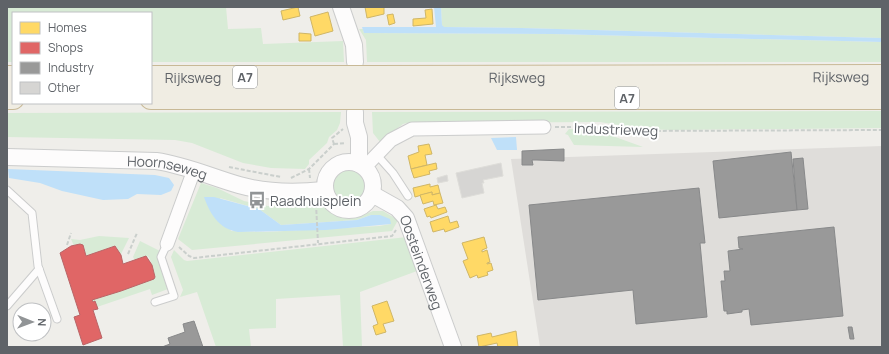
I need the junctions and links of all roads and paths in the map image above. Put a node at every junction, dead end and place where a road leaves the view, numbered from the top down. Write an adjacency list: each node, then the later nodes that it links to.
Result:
1 (341, 7): 2 (street)
2 (355, 62)
3 (882, 76): 5 (highway, Rijksweg / A7)
4 (152, 77): 5 (highway, Rijksweg / A7, bridge)
5 (373, 87): 6 (highway, Rijksweg / A7, bridge); 7 (highway, Rijksweg / A7)
6 (152, 98)
7 (882, 98)
8 (355, 118): 15 (street)
9 (544, 127): 10 (path, Industrieweg); 13 (street)
10 (882, 130)
11 (341, 131): 12 (path)
12 (334, 144)
13 (376, 154): 15 (street); 20 (lane, Oosteinderweg)
14 (7, 157): 16 (street, Hoornseweg)
15 (357, 164): 18 (street); 19 (street)
16 (194, 170): 18 (street, Hoornseweg); 25 (street)
17 (7, 190): 29 (lane)
18 (324, 190): 19 (street)
19 (372, 194): 21 (street, Oosteinderweg)
20 (408, 196)
21 (406, 218): 26 (path); 33 (street, Oosteinderweg)
22 (317, 221): 26 (path)
23 (71, 233): 27 (path)
24 (137, 233): 28 (path)
25 (167, 244): 26 (path); 30 (lane)
26 (318, 244)
27 (67, 245)
28 (128, 254)
29 (39, 269): 31 (lane); 32 (lane)
30 (155, 302)
31 (7, 306)
32 (57, 319)
33 (452, 347)

